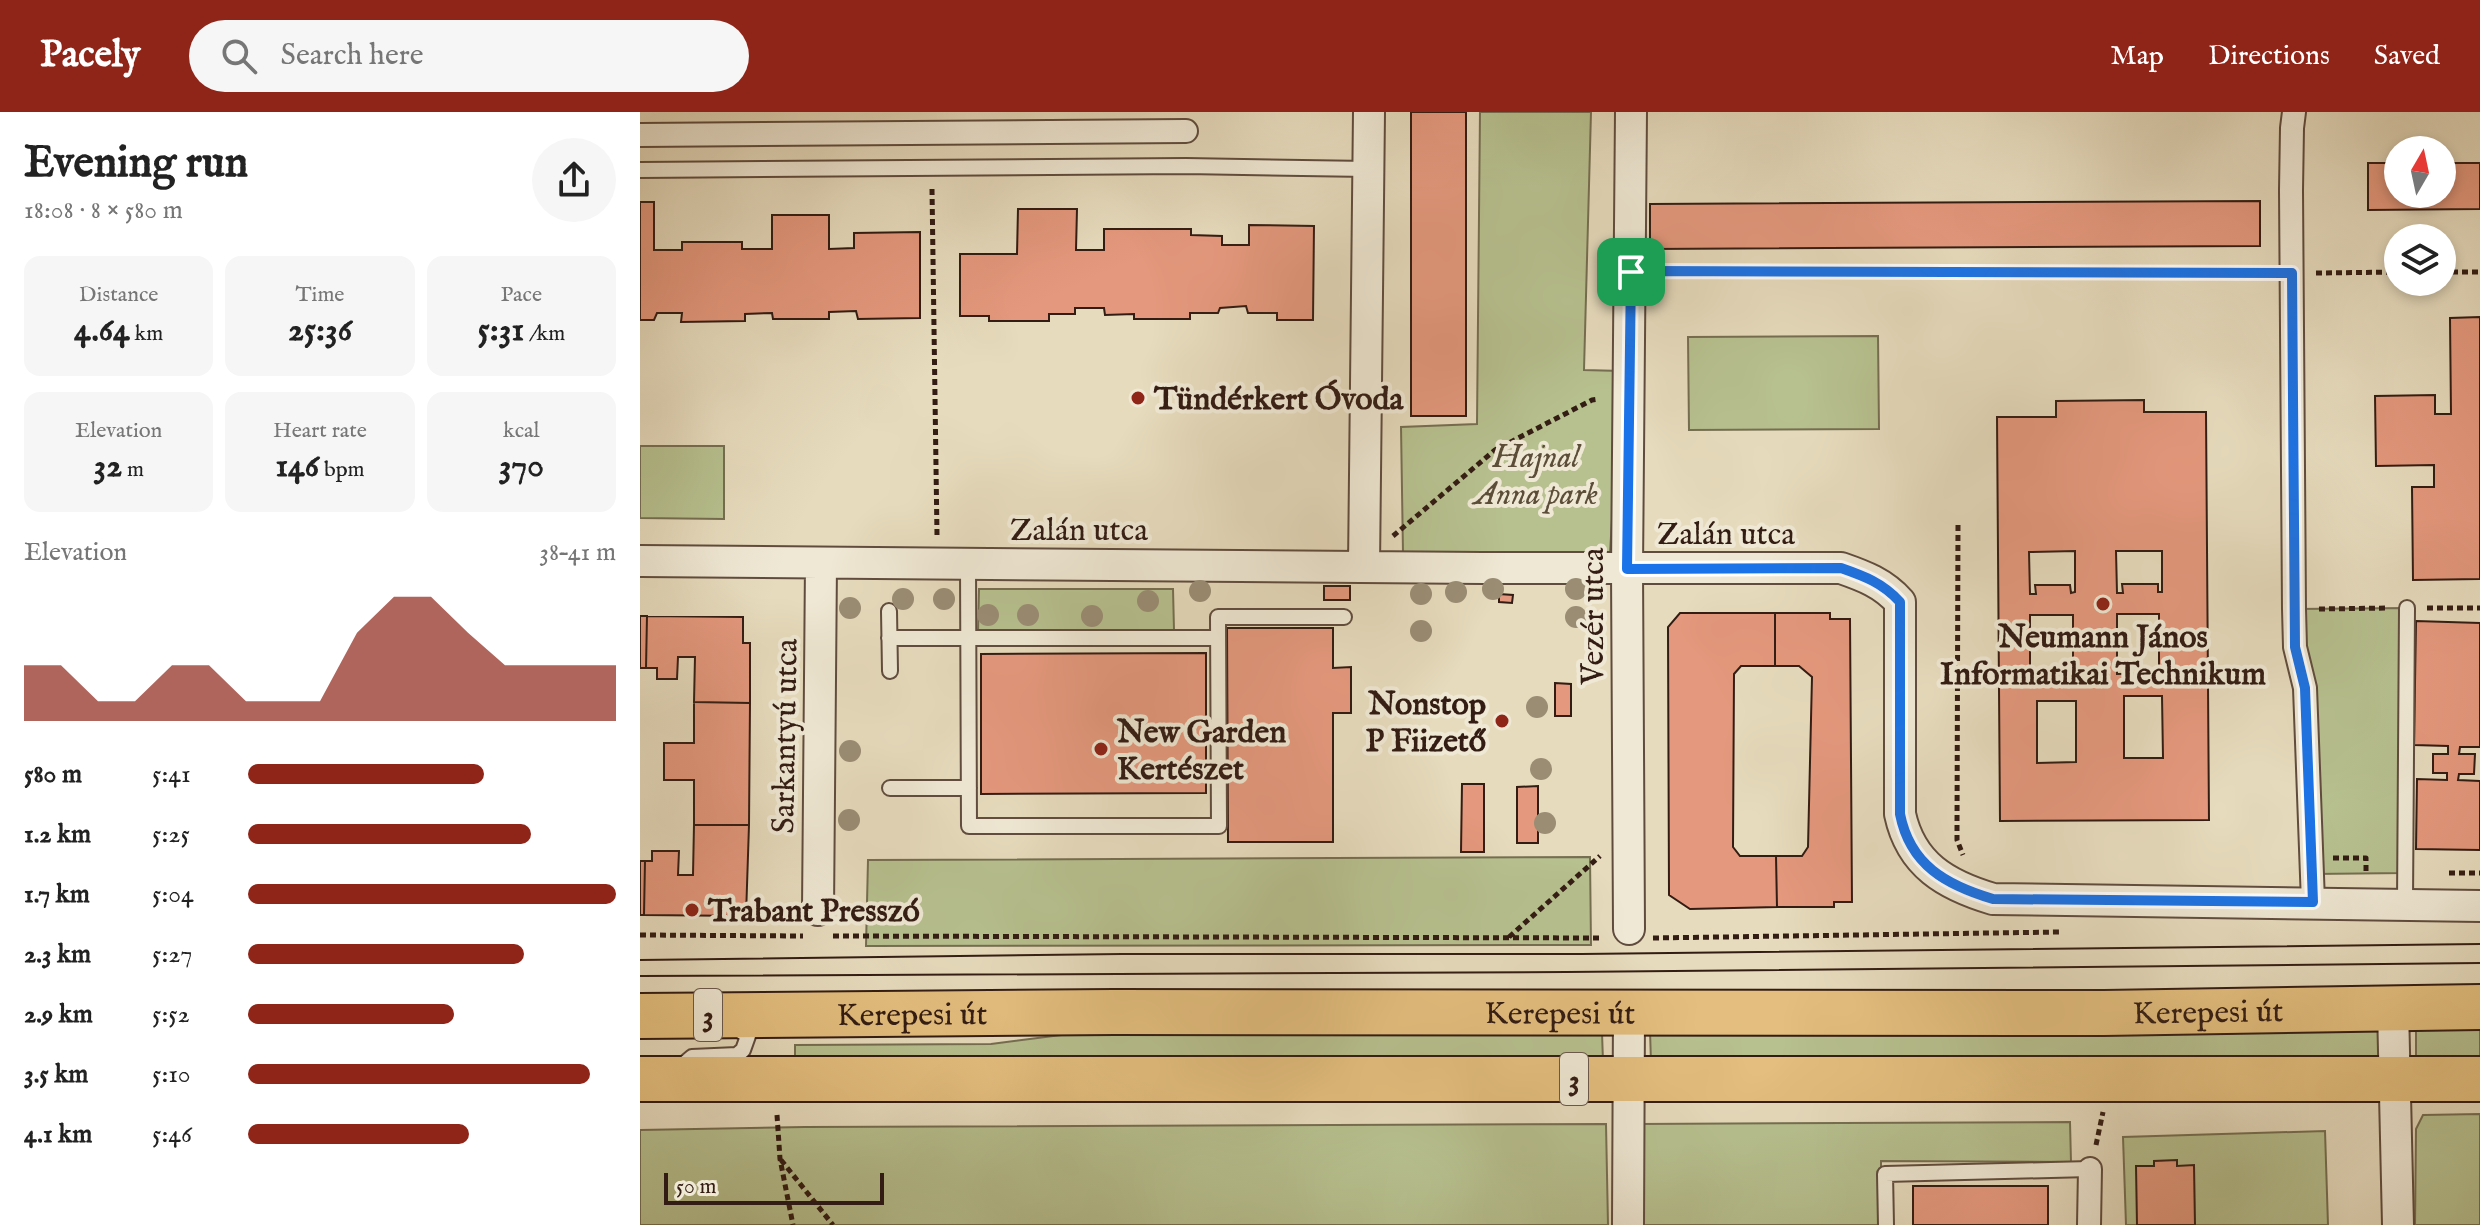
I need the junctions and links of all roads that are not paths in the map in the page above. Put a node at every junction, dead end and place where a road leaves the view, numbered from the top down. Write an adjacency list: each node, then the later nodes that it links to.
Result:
1 (1369, 112): 6 (street)
2 (1631, 112): 11 (street, Vezér utca)
3 (2294, 112): 22 (street)
4 (1186, 131): 5 (street)
5 (640, 135)
6 (1368, 169): 7 (lane); 12 (street)
7 (640, 170)
8 (640, 561): 9 (street, Zalán utca)
9 (821, 563): 10 (street, Zalán utca); 25 (street, Sarkantyú utca)
10 (968, 564): 12 (street, Zalán utca); 17 (lane)
11 (1627, 569): 12 (street, Zalán utca); 22 (street, Zalán utca); 26 (street, Vezér utca)
12 (1377, 573)
13 (2407, 608): 23 (lane)
14 (889, 611): 16 (lane)
15 (1344, 617): 18 (lane)
16 (889, 638): 17 (lane); 19 (lane)
17 (968, 638): 18 (lane); 21 (lane)
18 (1218, 638): 21 (lane)
19 (890, 671)
20 (890, 788): 21 (lane)
21 (969, 788)
22 (2313, 888): 23 (street, Zalán utca)
23 (2405, 903): 24 (street)
24 (2480, 906)
25 (812, 923)
26 (1629, 929)
27 (2480, 1007): 28 (main road, Kerepesi út / 3)
28 (2393, 1008): 29 (main road, Kerepesi út / 3); 35 (street)
29 (1629, 1012): 30 (main road, Kerepesi út / 3); 33 (street)
30 (714, 1015): 31 (main road, Kerepesi út / 3); 32 (lane)
31 (640, 1016)
32 (654, 1079): 33 (main road, Kerepesi út / 3)
33 (1629, 1079): 35 (main road, Kerepesi út / 3); 37 (street)
34 (2480, 1079): 35 (main road, Kerepesi út / 3)
35 (2394, 1080): 40 (street)
36 (2090, 1169): 38 (lane); 39 (street)
37 (1628, 1225)
38 (1886, 1225)
39 (2089, 1225)
40 (2398, 1225)

